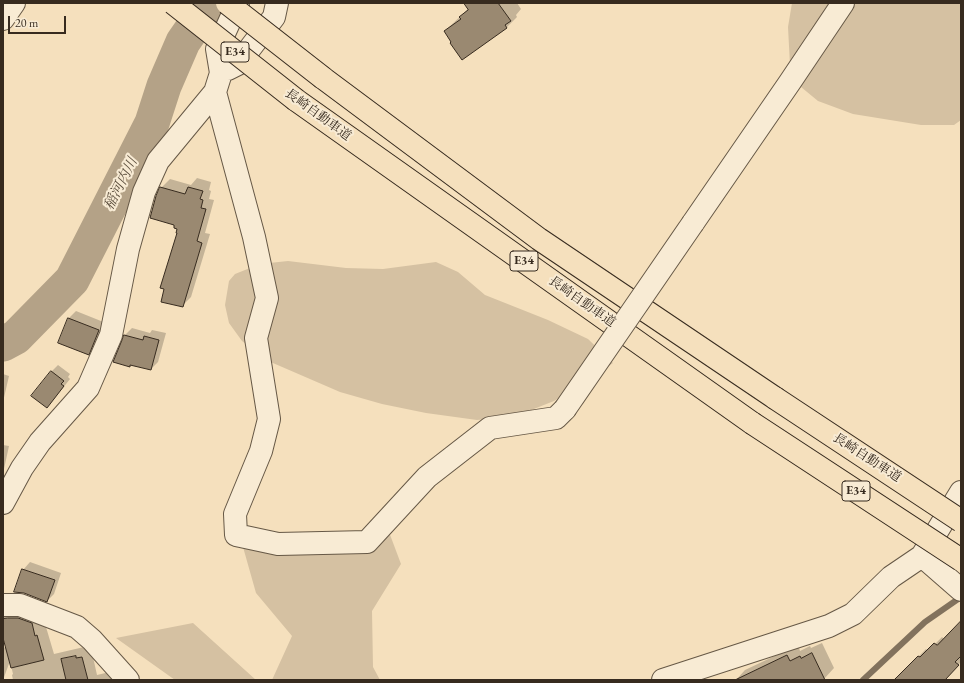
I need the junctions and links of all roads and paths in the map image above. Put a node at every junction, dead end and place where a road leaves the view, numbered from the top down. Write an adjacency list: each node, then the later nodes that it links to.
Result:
1 (14, 3): 7 (street)
2 (173, 3): 13 (highway, 長崎自動車道 / E34, bridge)
3 (228, 3): 11 (highway, 長崎自動車道 / E34, bridge)
4 (238, 3): 8 (street)
5 (277, 3): 8 (street)
6 (843, 3): 8 (street, bridge)
7 (3, 19)
8 (218, 82): 10 (street)
9 (961, 492): 12 (street)
10 (4, 498)
11 (961, 521)
12 (922, 556): 14 (street); 17 (street)
13 (961, 560)
14 (959, 589)
15 (3, 604): 16 (street)
16 (128, 680)
17 (663, 680)

